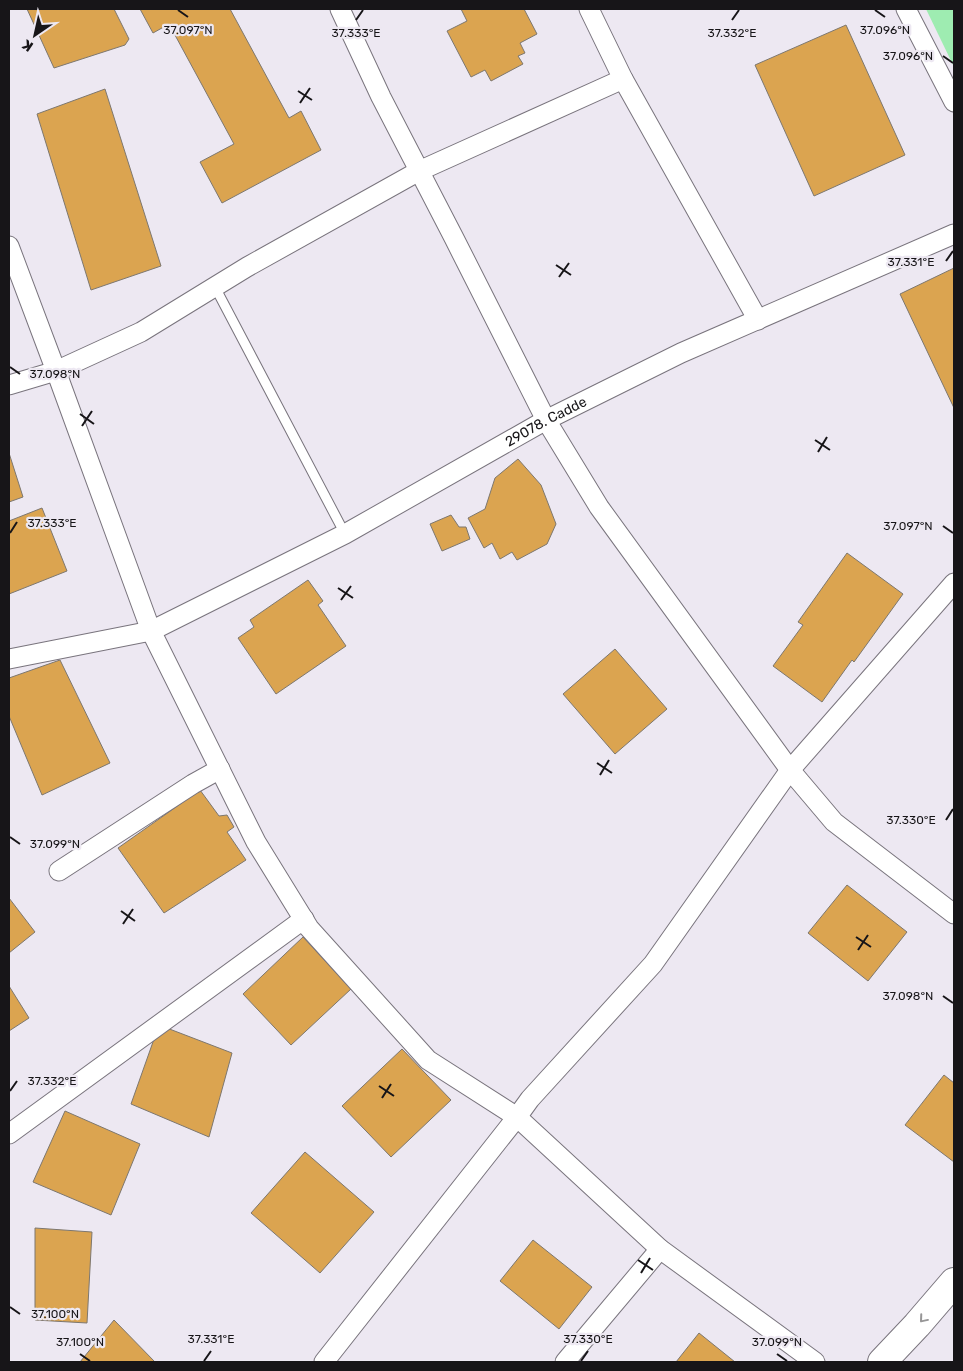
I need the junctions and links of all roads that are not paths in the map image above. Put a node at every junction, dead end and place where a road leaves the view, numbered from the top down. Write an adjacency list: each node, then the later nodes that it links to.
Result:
1 (340, 9): 6 (street)
2 (589, 9): 4 (street)
3 (906, 9): 5 (street)
4 (623, 79): 6 (street); 10 (street)
5 (954, 102)
6 (419, 171): 9 (street); 13 (street)
7 (954, 234): 10 (street, 29078. Cadde)
8 (9, 246): 11 (street)
9 (215, 287): 11 (street); 14 (lane)
10 (758, 320): 13 (street, 29078. Cadde)
11 (56, 371): 12 (street); 16 (street)
12 (9, 386)
13 (546, 420): 14 (street, 29078. Cadde); 19 (street)
14 (345, 534): 16 (street, 29078. Cadde)
15 (954, 583): 19 (street)
16 (151, 631): 17 (street, 29078. Cadde); 18 (street)
17 (9, 659)
18 (220, 769): 20 (street); 22 (street)
19 (790, 770): 21 (street); 23 (street)
20 (59, 872)
21 (954, 914)
22 (304, 919): 23 (street); 24 (street)
23 (517, 1118): 25 (street); 27 (street)
24 (9, 1134)
25 (660, 1249): 28 (street); 29 (street)
26 (954, 1282): 30 (main road, one-way to 30)
27 (324, 1362)
28 (565, 1362)
29 (815, 1362)
30 (882, 1362)

